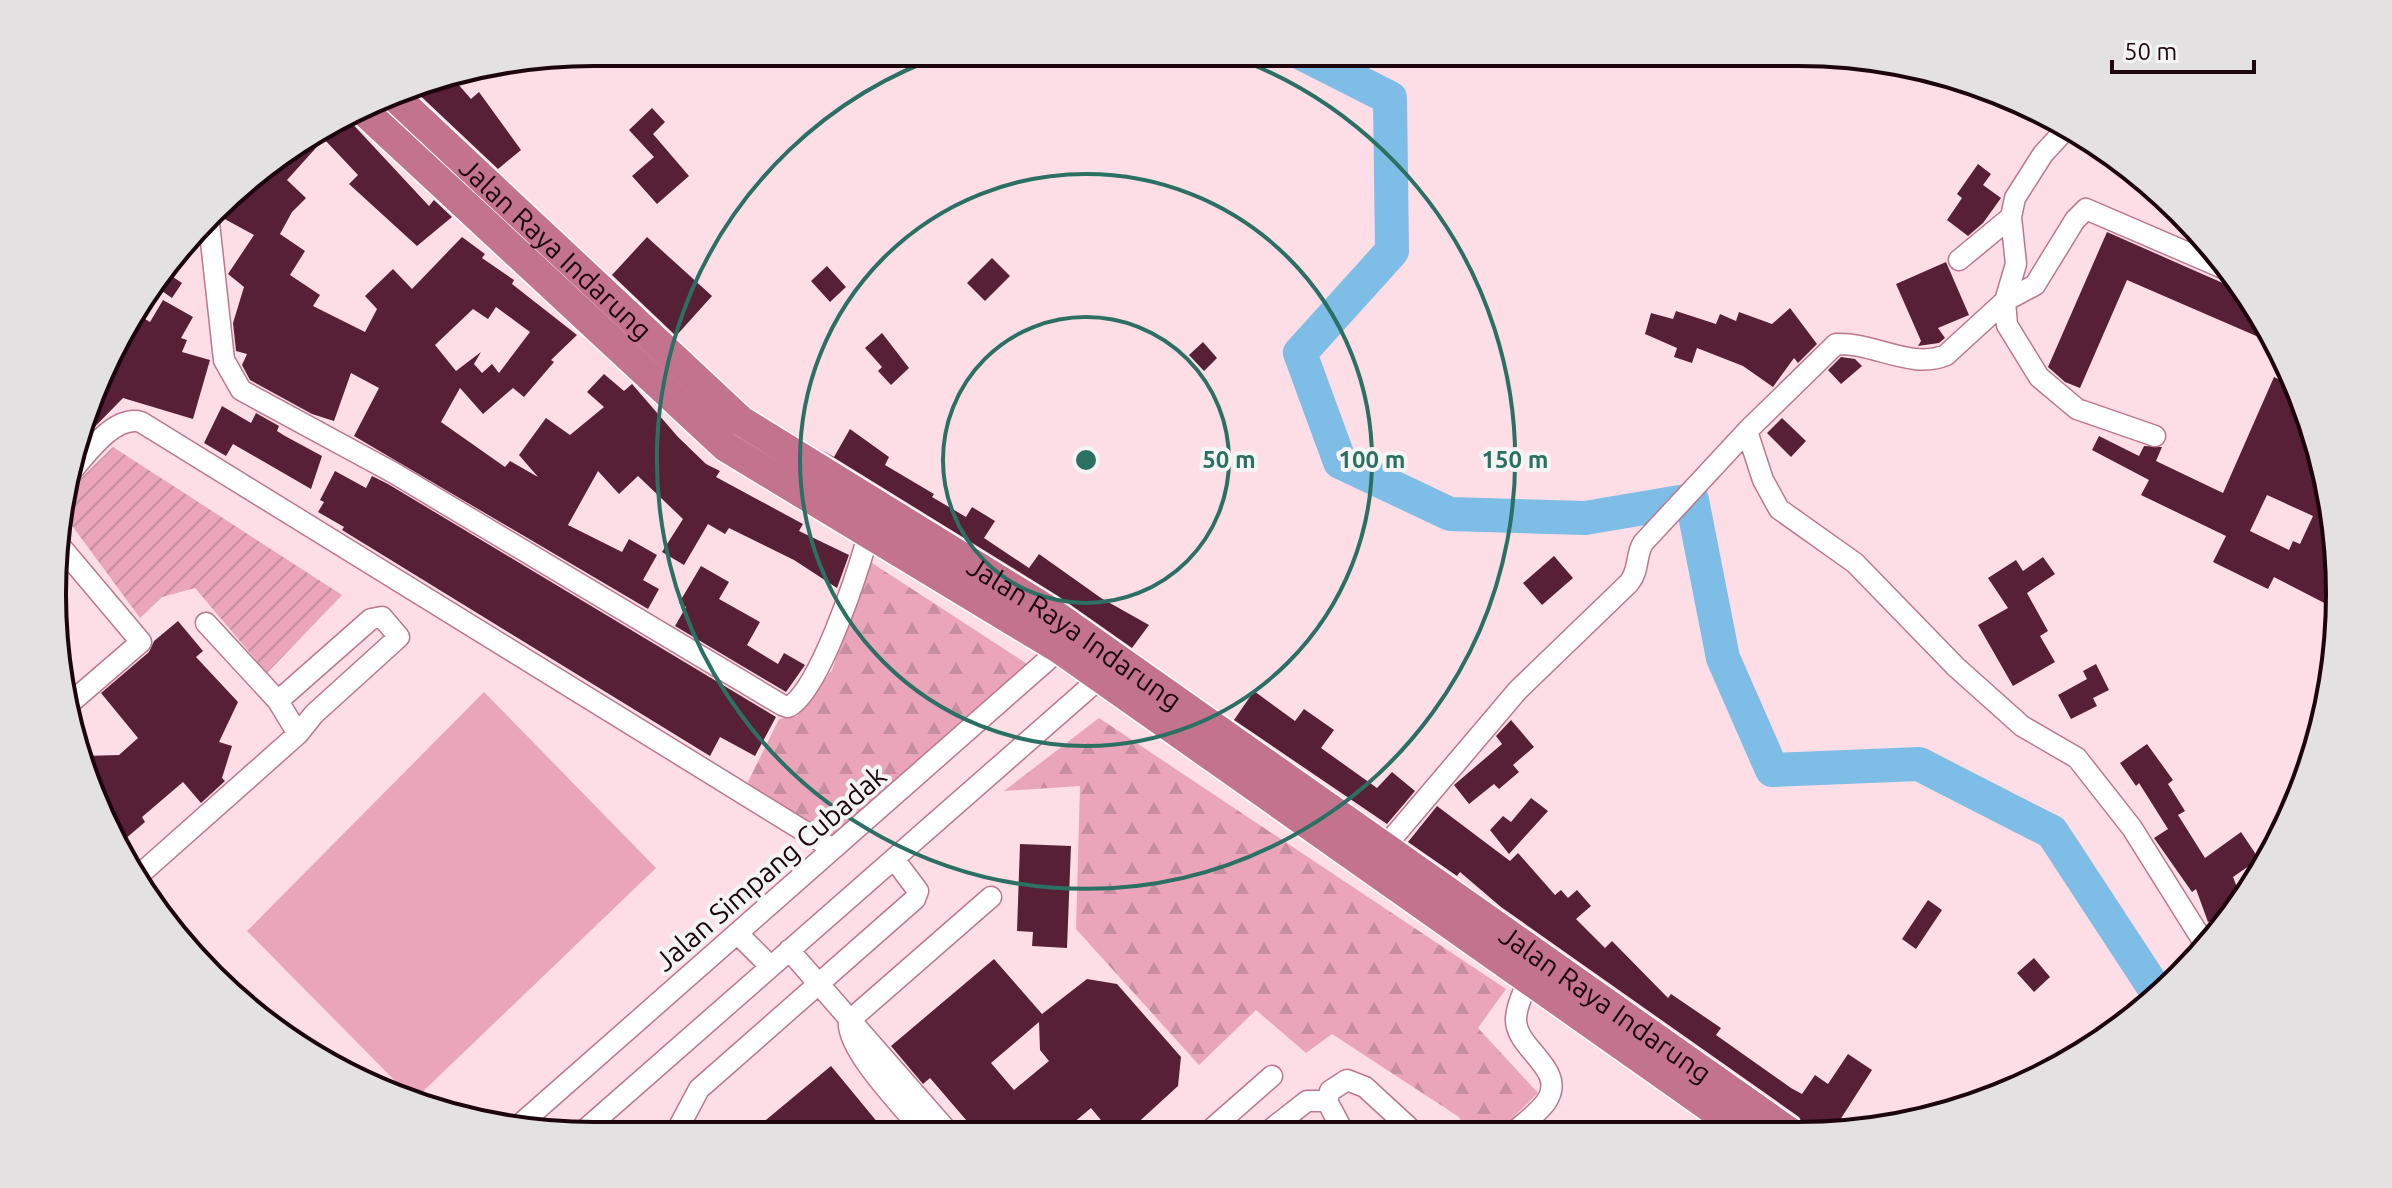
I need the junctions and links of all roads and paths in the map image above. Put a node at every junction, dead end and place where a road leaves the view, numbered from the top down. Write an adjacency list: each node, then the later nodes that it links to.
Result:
1 (400, 103): 6 (highway, Jalan Raya Indarung)
2 (370, 116): 6 (highway, Jalan Raya Indarung)
3 (2060, 136): 4 (street)
4 (2011, 217): 7 (street); 9 (street)
5 (210, 232): 13 (street)
6 (549, 260): 13 (highway, Jalan Raya Indarung); 16 (highway, Jalan Raya Indarung)
7 (1959, 260)
8 (2207, 261): 9 (street)
9 (2005, 301): 10 (street); 11 (street)
10 (1747, 431): 23 (street); 28 (street)
11 (2155, 436)
12 (83, 460): 22 (street)
13 (868, 536): 17 (highway, Jalan Raya Indarung)
14 (68, 555): 19 (street)
15 (206, 623): 20 (street)
16 (1089, 639): 17 (street); 18 (highway, Jalan Raya Indarung)
17 (1060, 649): 18 (highway, Jalan Raya Indarung); 22 (street, Jalan Simpang Cubadak)
18 (1110, 670): 23 (highway, Jalan Raya Indarung); 24 (street); 31 (highway, Jalan Raya Indarung)
19 (76, 698)
20 (278, 701): 21 (street); 21 (street)
21 (298, 734): 25 (street)
22 (833, 849): 27 (street, Jalan Simpang Cubadak)
23 (1383, 849): 31 (highway, Jalan Raya Indarung)
24 (894, 859): 29 (street); 32 (street)
25 (145, 870)
26 (991, 897): 33 (street)
27 (738, 934): 30 (street); 36 (street, Jalan Simpang Cubadak)
28 (2200, 936)
29 (789, 950): 30 (street); 32 (street)
30 (770, 966): 37 (street)
31 (1535, 969): 45 (street); 46 (highway, Jalan Raya Indarung); 47 (highway, Jalan Raya Indarung)
32 (817, 985): 33 (street); 38 (street)
33 (849, 1021): 39 (street); 40 (street)
34 (1272, 1076): 41 (street)
35 (1327, 1101): 42 (street); 43 (street); 44 (street)
36 (528, 1117)
37 (594, 1122)
38 (681, 1122)
39 (915, 1122)
40 (939, 1122)
41 (1220, 1122)
42 (1280, 1122)
43 (1338, 1122)
44 (1402, 1122)
45 (1525, 1122)
46 (1732, 1122)
47 (1773, 1122)

